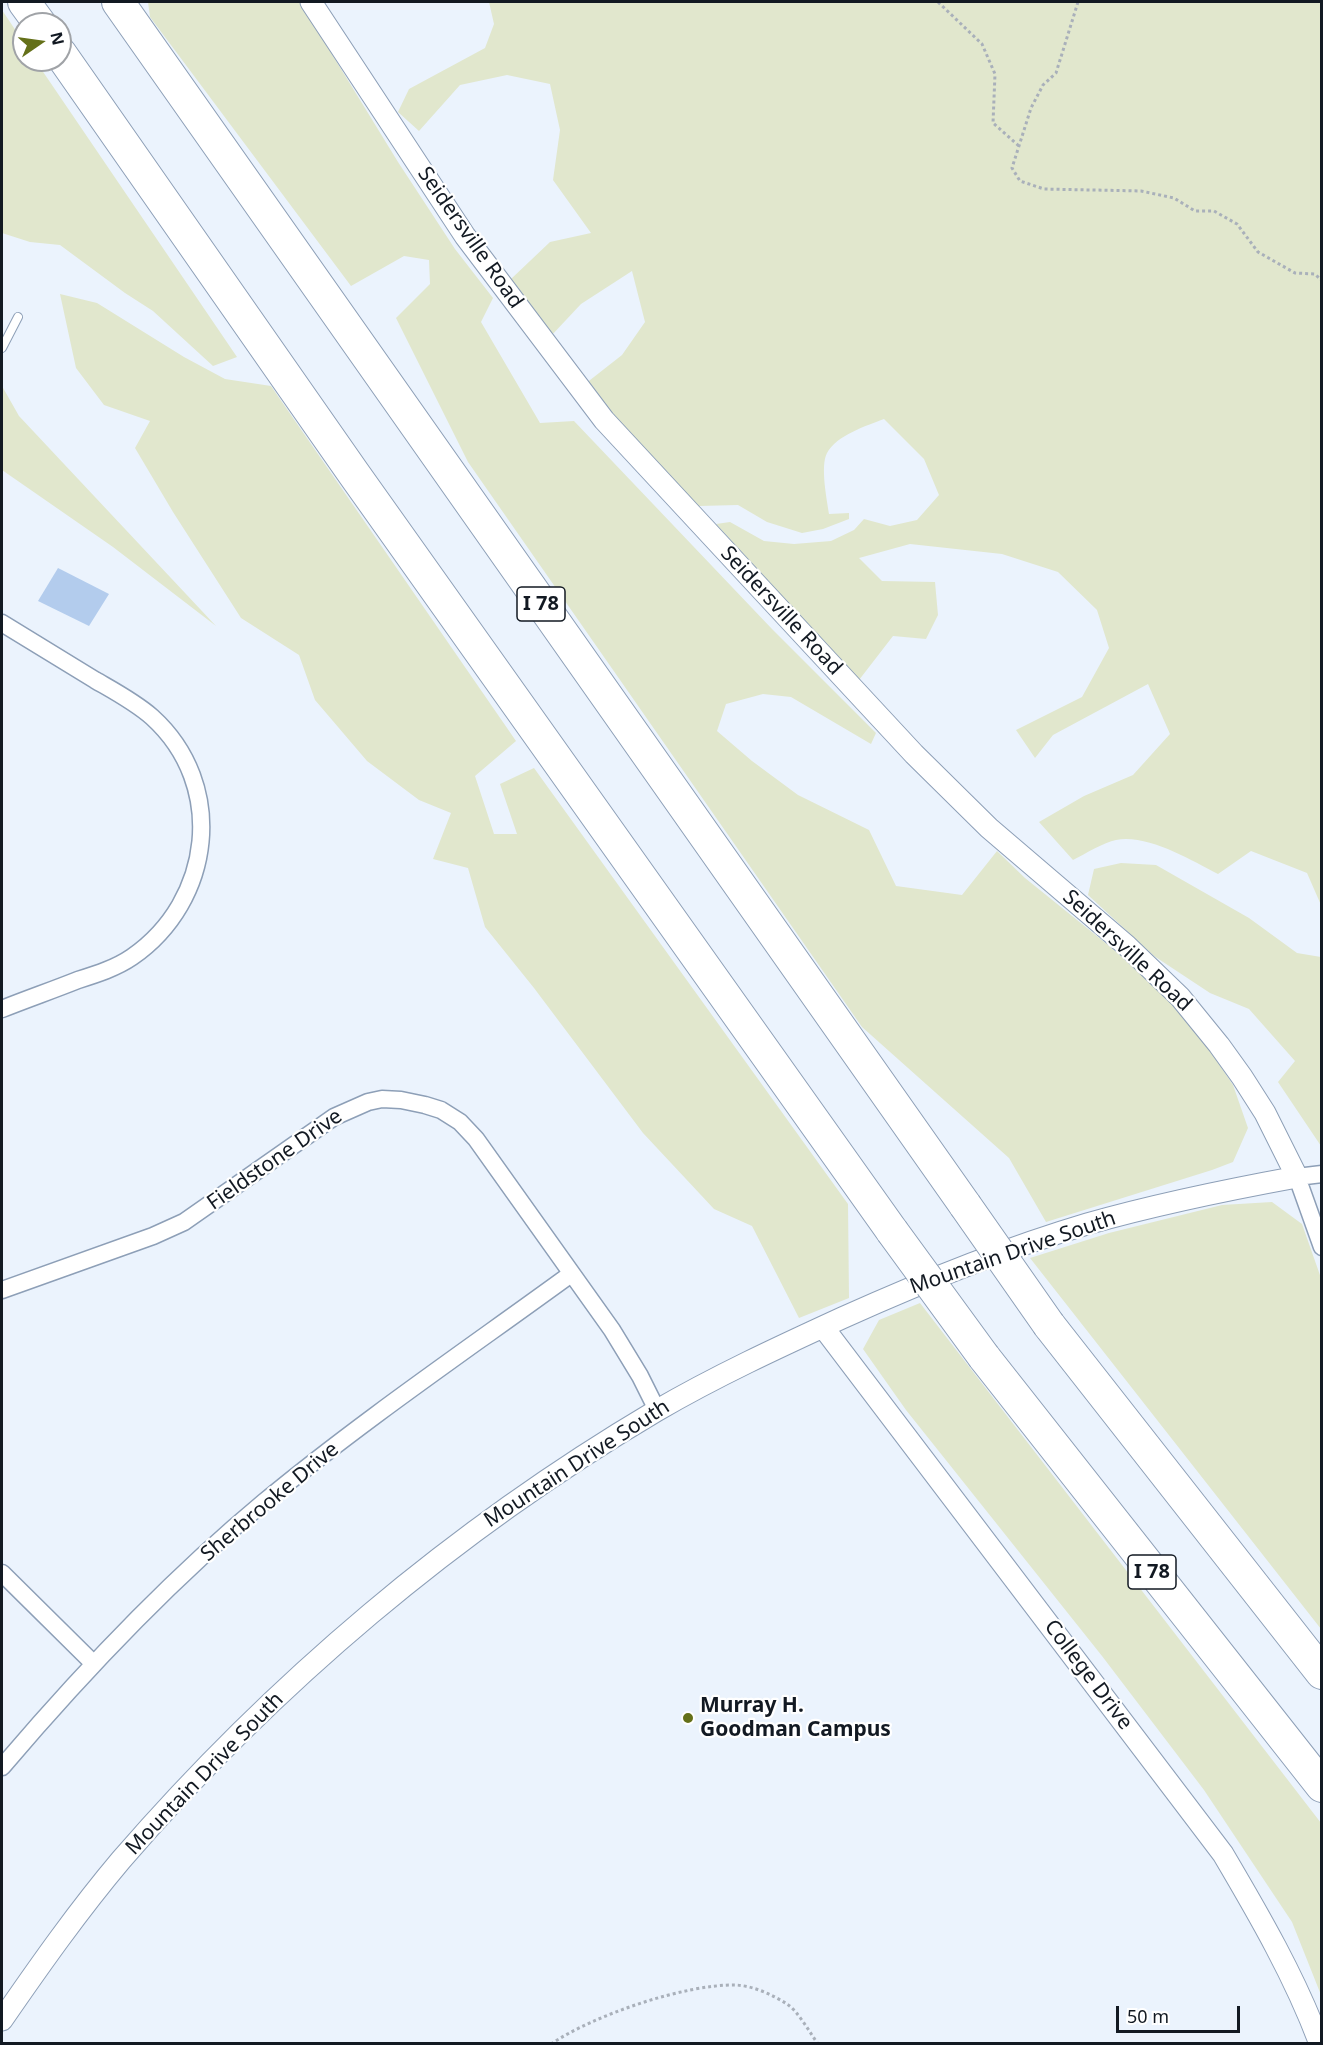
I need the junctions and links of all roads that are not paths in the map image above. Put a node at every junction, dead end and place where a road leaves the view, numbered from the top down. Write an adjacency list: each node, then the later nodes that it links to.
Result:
1 (118, 2): 17 (highway, I 78, bridge)
2 (311, 2): 9 (street, Seidersville Road)
3 (72, 70): 19 (highway, I 78, bridge)
4 (18, 317): 5 (lane)
5 (2, 348)
6 (2, 623): 7 (street)
7 (2, 1009)
8 (1322, 1174): 9 (street, Mountain Drive South)
9 (1297, 1177): 10 (street); 13 (street, Mountain Drive South)
10 (1322, 1247)
11 (571, 1274): 12 (street, Fieldstone Drive); 14 (street, Fieldstone Drive); 16 (street, Sherbrooke Drive)
12 (2, 1290)
13 (823, 1327): 14 (street, Mountain Drive South); 21 (street, College Drive)
14 (657, 1410): 20 (street, Mountain Drive South)
15 (2, 1573): 16 (street)
16 (94, 1664): 18 (street, Sherbrooke Drive)
17 (1322, 1673)
18 (2, 1767)
19 (1322, 1786)
20 (2, 2020)
21 (1320, 2043)

